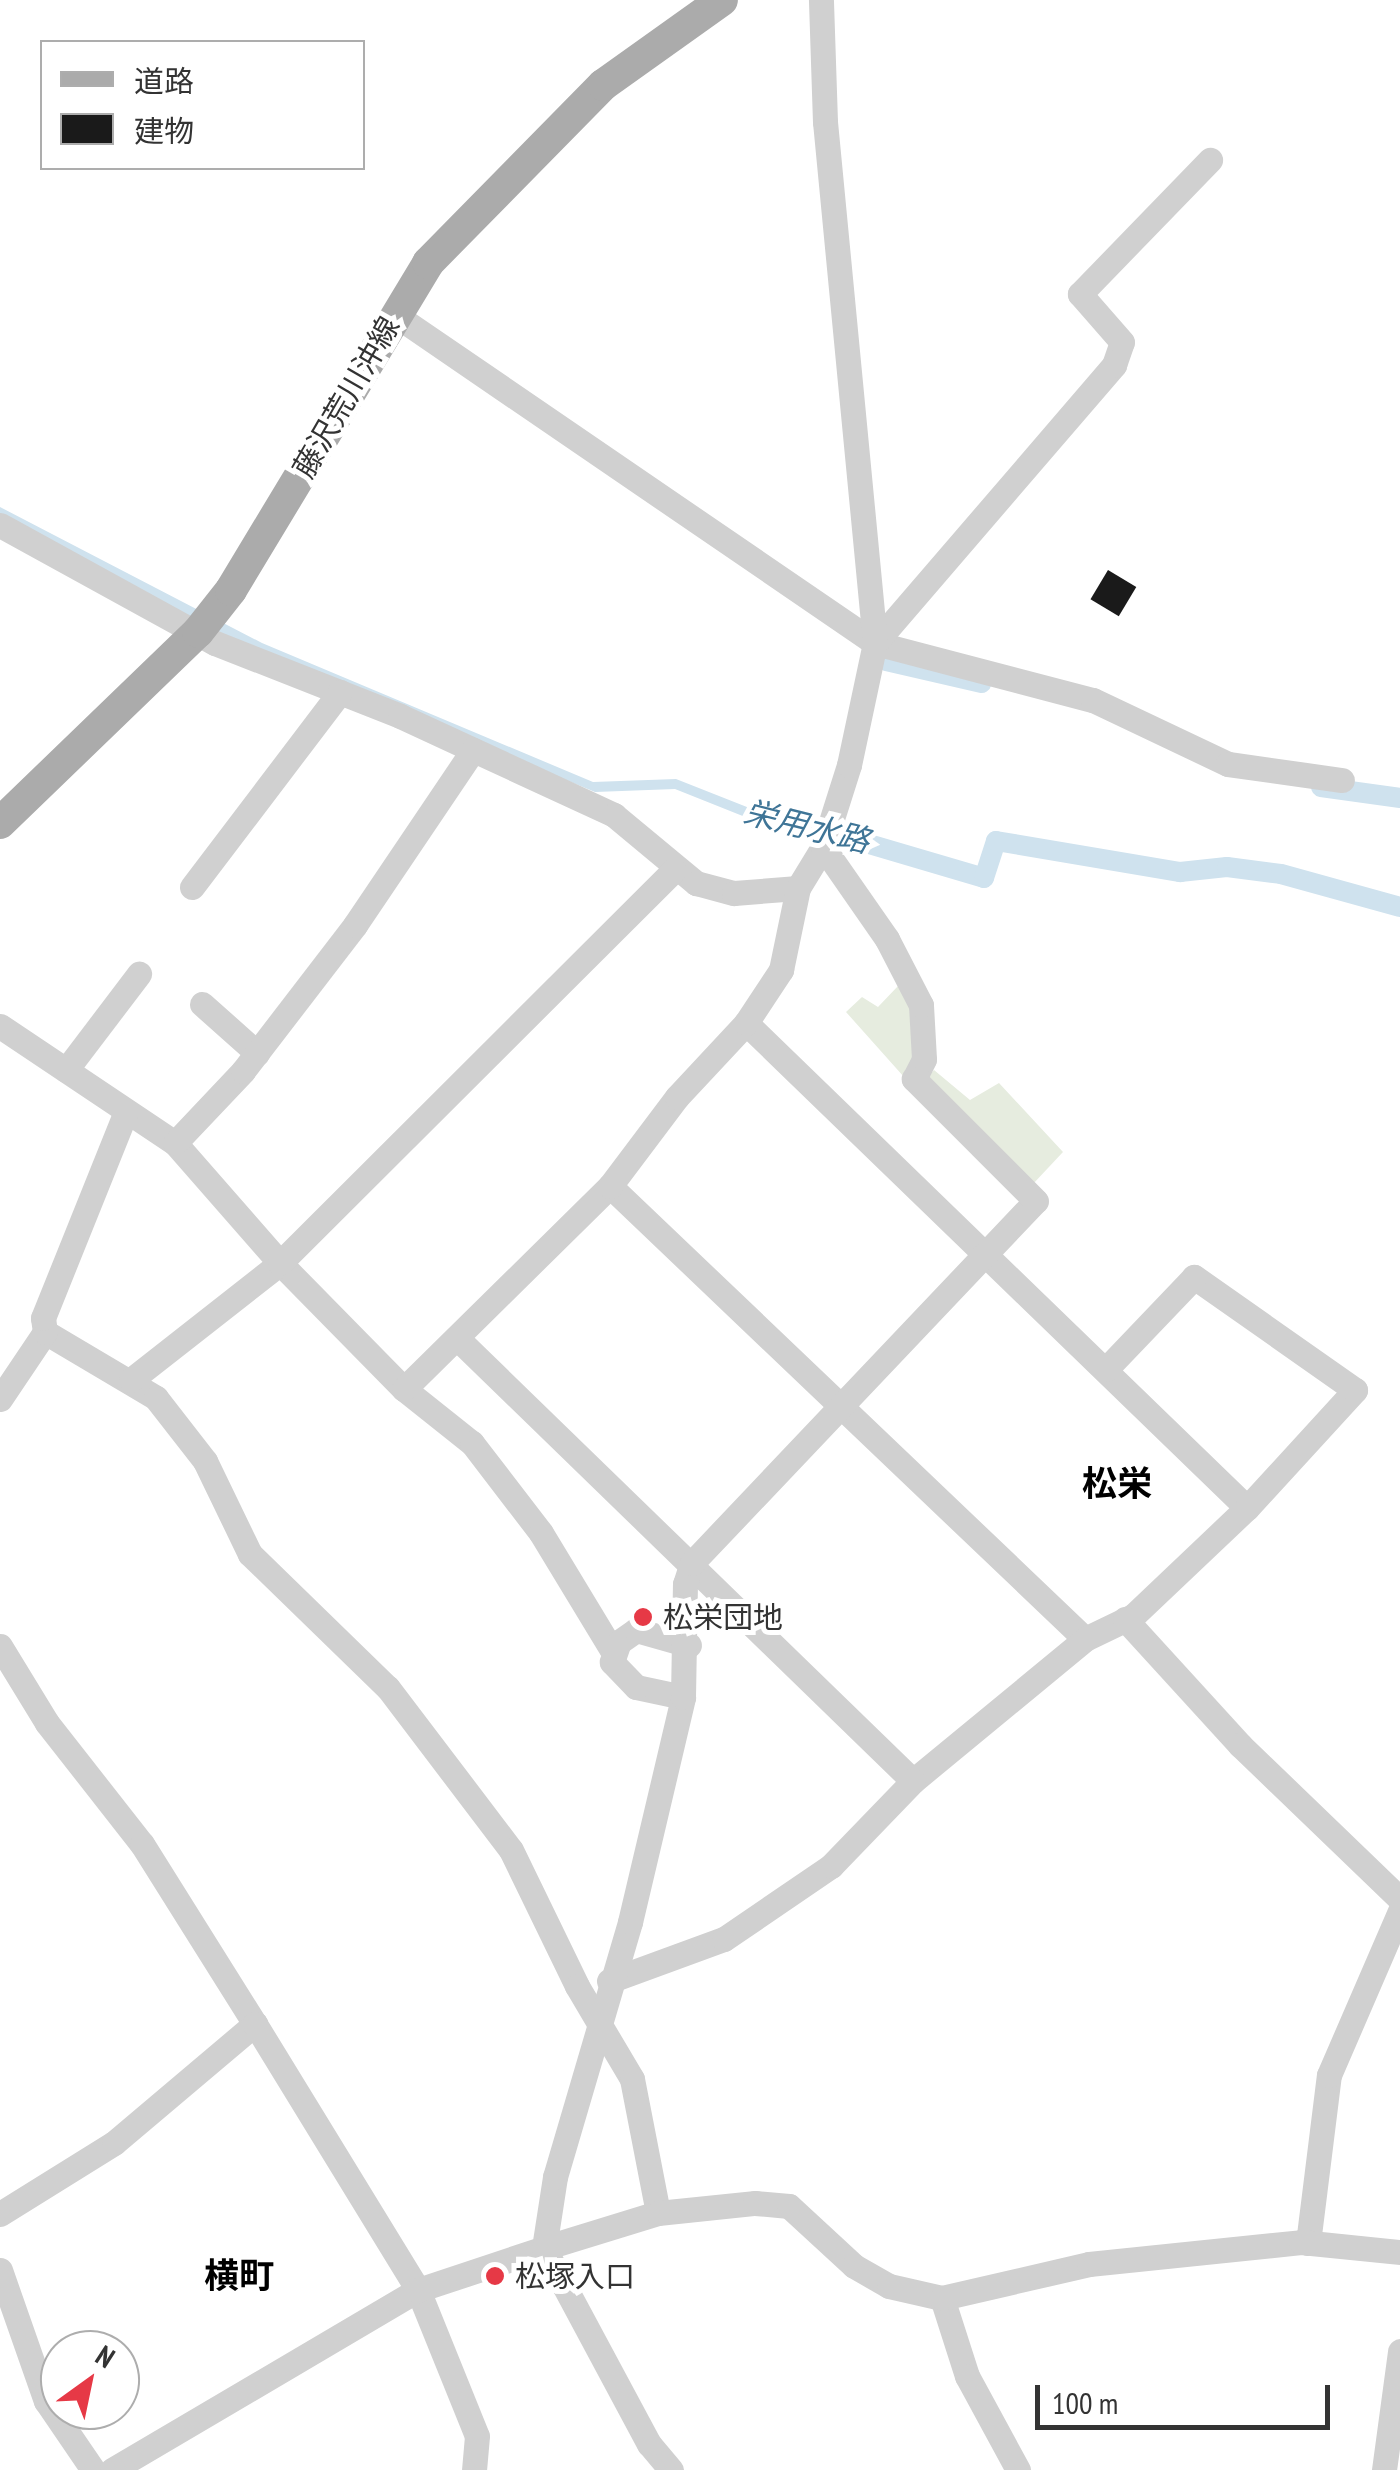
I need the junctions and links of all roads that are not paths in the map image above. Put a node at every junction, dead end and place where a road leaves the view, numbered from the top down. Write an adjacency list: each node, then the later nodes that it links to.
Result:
1 (722, 0): 4 (main road, 藤沢荒川沖線)
2 (821, 0): 7 (street)
3 (1210, 160): 7 (street)
4 (394, 314): 6 (main road, 藤沢荒川沖線); 7 (street)
5 (0, 525): 6 (street)
6 (198, 632): 8 (street); 11 (main road, 藤沢荒川沖線)
7 (875, 643): 10 (street); 12 (street)
8 (340, 692): 9 (street); 14 (street)
9 (473, 750): 13 (street); 20 (street)
10 (1342, 780)
11 (0, 823)
12 (824, 847): 15 (street); 25 (street)
13 (674, 870): 15 (street); 26 (street)
14 (192, 887)
15 (798, 888): 18 (street)
16 (141, 974): 21 (street)
17 (202, 1004): 20 (street)
18 (746, 1023): 24 (street); 25 (street)
19 (0, 1026): 21 (street)
20 (257, 1052): 23 (street)
21 (66, 1070): 22 (street)
22 (126, 1112): 23 (street); 27 (street)
23 (175, 1142): 26 (street)
24 (610, 1186): 28 (street); 33 (street)
25 (987, 1257): 29 (street); 33 (street)
26 (280, 1263): 30 (street); 31 (street)
27 (44, 1332): 30 (street); 32 (street)
28 (458, 1339): 31 (street); 35 (street)
29 (1106, 1369): 34 (street); 34 (street)
30 (131, 1380): 46 (street)
31 (404, 1389): 40 (street)
32 (0, 1400)
33 (839, 1409): 35 (street); 37 (street)
34 (1247, 1508): 36 (street)
35 (692, 1563): 38 (street); 42 (street)
36 (1125, 1620): 37 (street); 43 (street)
37 (1085, 1639): 42 (street)
38 (689, 1645): 40 (street); 41 (street)
39 (0, 1646): 47 (street)
40 (613, 1652): 41 (street)
41 (684, 1697): 45 (street)
42 (913, 1781): 45 (street)
43 (1400, 1898)
44 (1400, 1911): 50 (street)
45 (609, 1981): 46 (street)
46 (597, 2022): 48 (street); 51 (street)
47 (255, 2024): 49 (street); 54 (street)
48 (658, 2213): 51 (street); 55 (street)
49 (0, 2214)
50 (1308, 2243): 52 (street); 55 (street)
51 (544, 2248): 54 (street); 60 (street)
52 (1400, 2252)
53 (0, 2270): 57 (street)
54 (418, 2290): 58 (street); 59 (street)
55 (942, 2298): 61 (street)
56 (1400, 2351): 62 (street)
57 (94, 2470)
58 (112, 2470)
59 (474, 2470)
60 (671, 2470)
61 (1018, 2470)
62 (1384, 2470)

